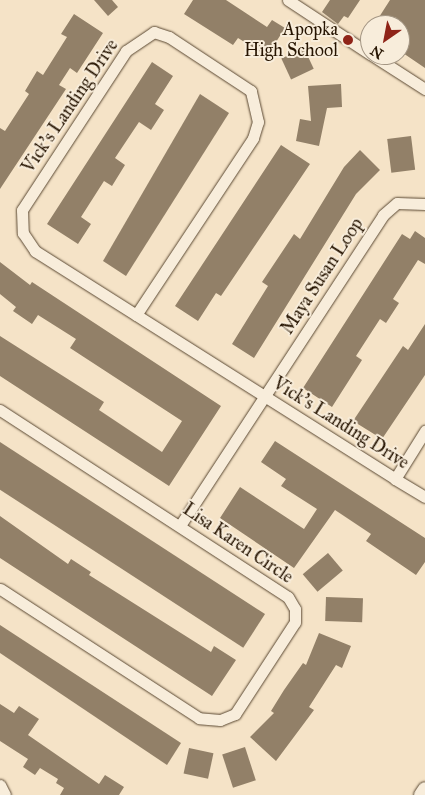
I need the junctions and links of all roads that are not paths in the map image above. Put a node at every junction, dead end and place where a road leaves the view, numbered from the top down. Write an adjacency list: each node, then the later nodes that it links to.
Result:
1 (288, 0): 2 (street)
2 (360, 47)
3 (388, 65): 4 (street)
4 (425, 88)
5 (425, 204): 7 (street, Maya Susan Loop)
6 (136, 314): 6 (street, Vick's Landing Drive); 7 (street, Vick's Landing Drive)
7 (264, 396): 10 (street, Vick's Landing Drive); 12 (street, Maya Susan Loop)
8 (0, 410): 12 (street, Lisa Karen Circle)
9 (425, 430): 10 (street)
10 (395, 478): 11 (street, Vick's Landing Drive)
11 (425, 497)
12 (181, 524): 13 (street, Lisa Karen Circle)
13 (0, 589)
14 (0, 785): 16 (street)
15 (425, 789): 17 (street)
16 (5, 795)
17 (421, 795)

